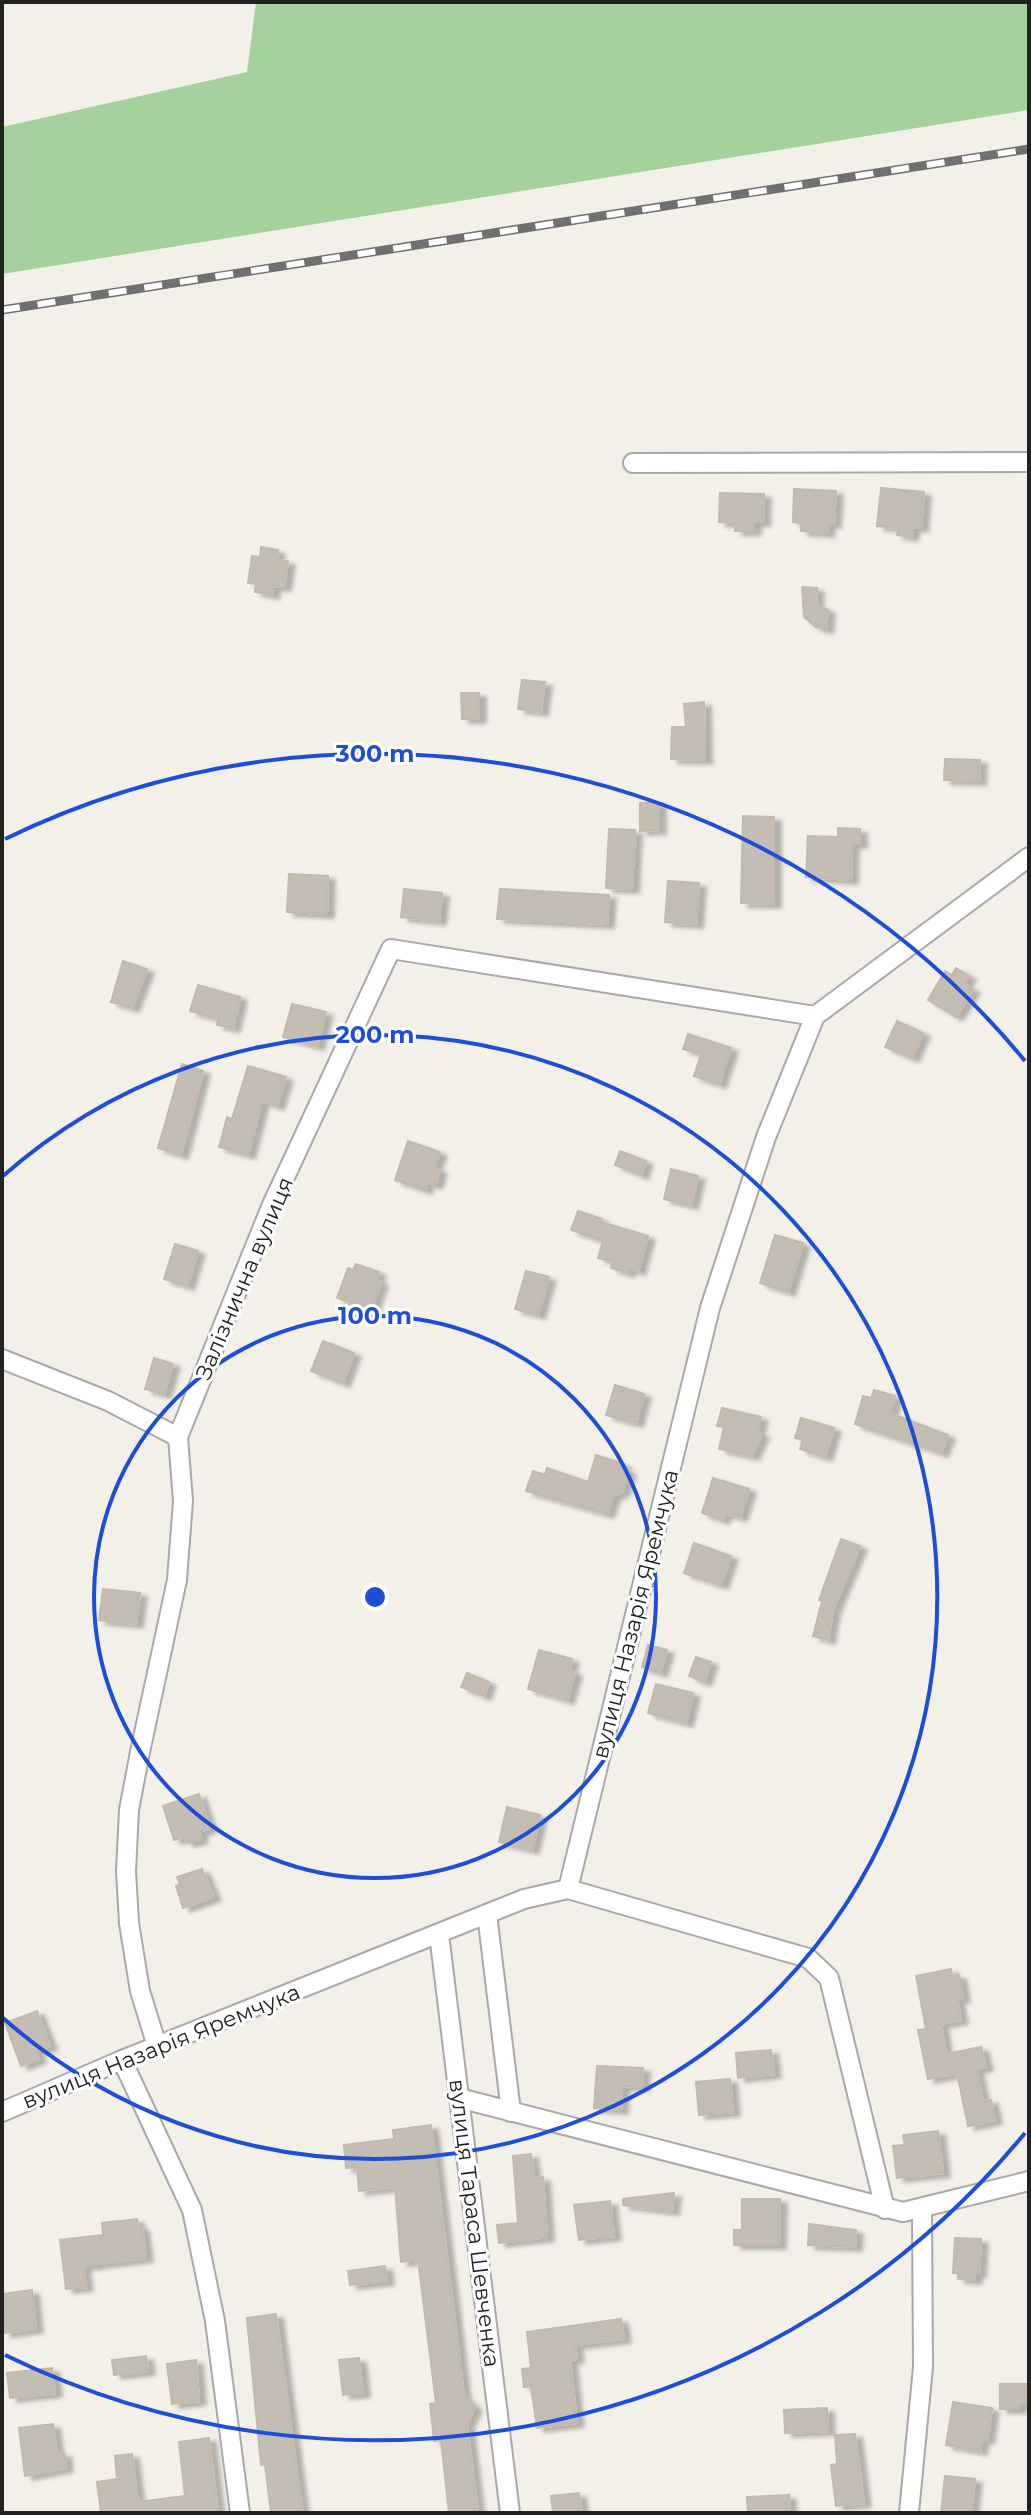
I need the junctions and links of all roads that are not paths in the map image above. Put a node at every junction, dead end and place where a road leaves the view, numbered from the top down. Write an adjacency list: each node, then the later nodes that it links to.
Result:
1 (1029, 462): 2 (street)
2 (633, 463)
3 (1029, 857): 4 (street)
4 (815, 1016): 6 (street, Залізнична вулиця); 7 (street, вулиця Назарія Яремчука)
5 (2, 1359): 6 (street)
6 (178, 1437): 10 (street, Залізнична вулиця)
7 (568, 1889): 8 (street, вулиця Назарія Яремчука); 16 (street)
8 (487, 1914): 9 (street, вулиця Назарія Яремчука); 14 (street)
9 (439, 1934): 10 (street, вулиця Назарія Яремчука); 12 (street, вулиця Тараса Шевченка)
10 (157, 2046): 11 (street, вулиця Назарія Яремчука)
11 (122, 2060): 13 (street, вулиця Назарія Яремчука); 18 (street)
12 (459, 2098): 14 (street); 19 (street, вулиця Тараса Шевченка)
13 (2, 2112)
14 (511, 2112): 16 (street)
15 (1029, 2181): 17 (street)
16 (885, 2209): 17 (street)
17 (922, 2210): 20 (street)
18 (240, 2513)
19 (510, 2513)
20 (909, 2513)

